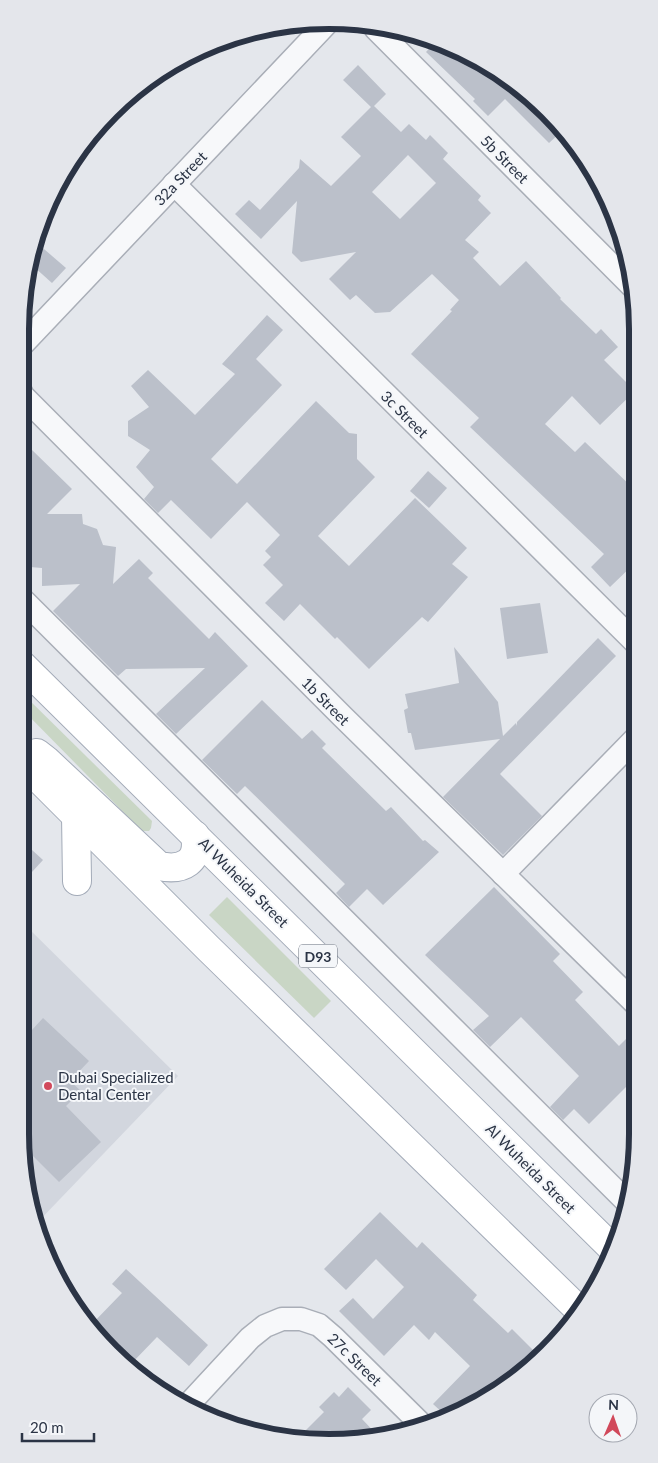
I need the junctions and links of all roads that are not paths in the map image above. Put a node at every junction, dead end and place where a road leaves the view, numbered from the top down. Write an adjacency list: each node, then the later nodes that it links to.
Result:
1 (321, 29): 3 (street, 32a Street)
2 (380, 33): 4 (street, 5b Street)
3 (174, 184): 5 (street, 32a Street); 8 (street, 3c Street)
4 (625, 279)
5 (29, 337)
6 (29, 402): 15 (street, 1b Street)
7 (29, 606): 18 (street)
8 (629, 636)
9 (29, 672): 14 (main road, Al Wuheida Street / D93)
10 (629, 745): 15 (street)
11 (29, 750): 14 (main road)
12 (29, 769): 13 (main road)
13 (76, 815): 16 (main road); 20 (main road)
14 (196, 835): 19 (main road, Al Wuheida Street / D93)
15 (503, 874): 17 (street, 1b Street)
16 (77, 881)
17 (629, 997)
18 (622, 1197)
19 (608, 1244)
20 (575, 1306)
21 (192, 1401): 22 (street, 27c Street)
22 (418, 1421)

